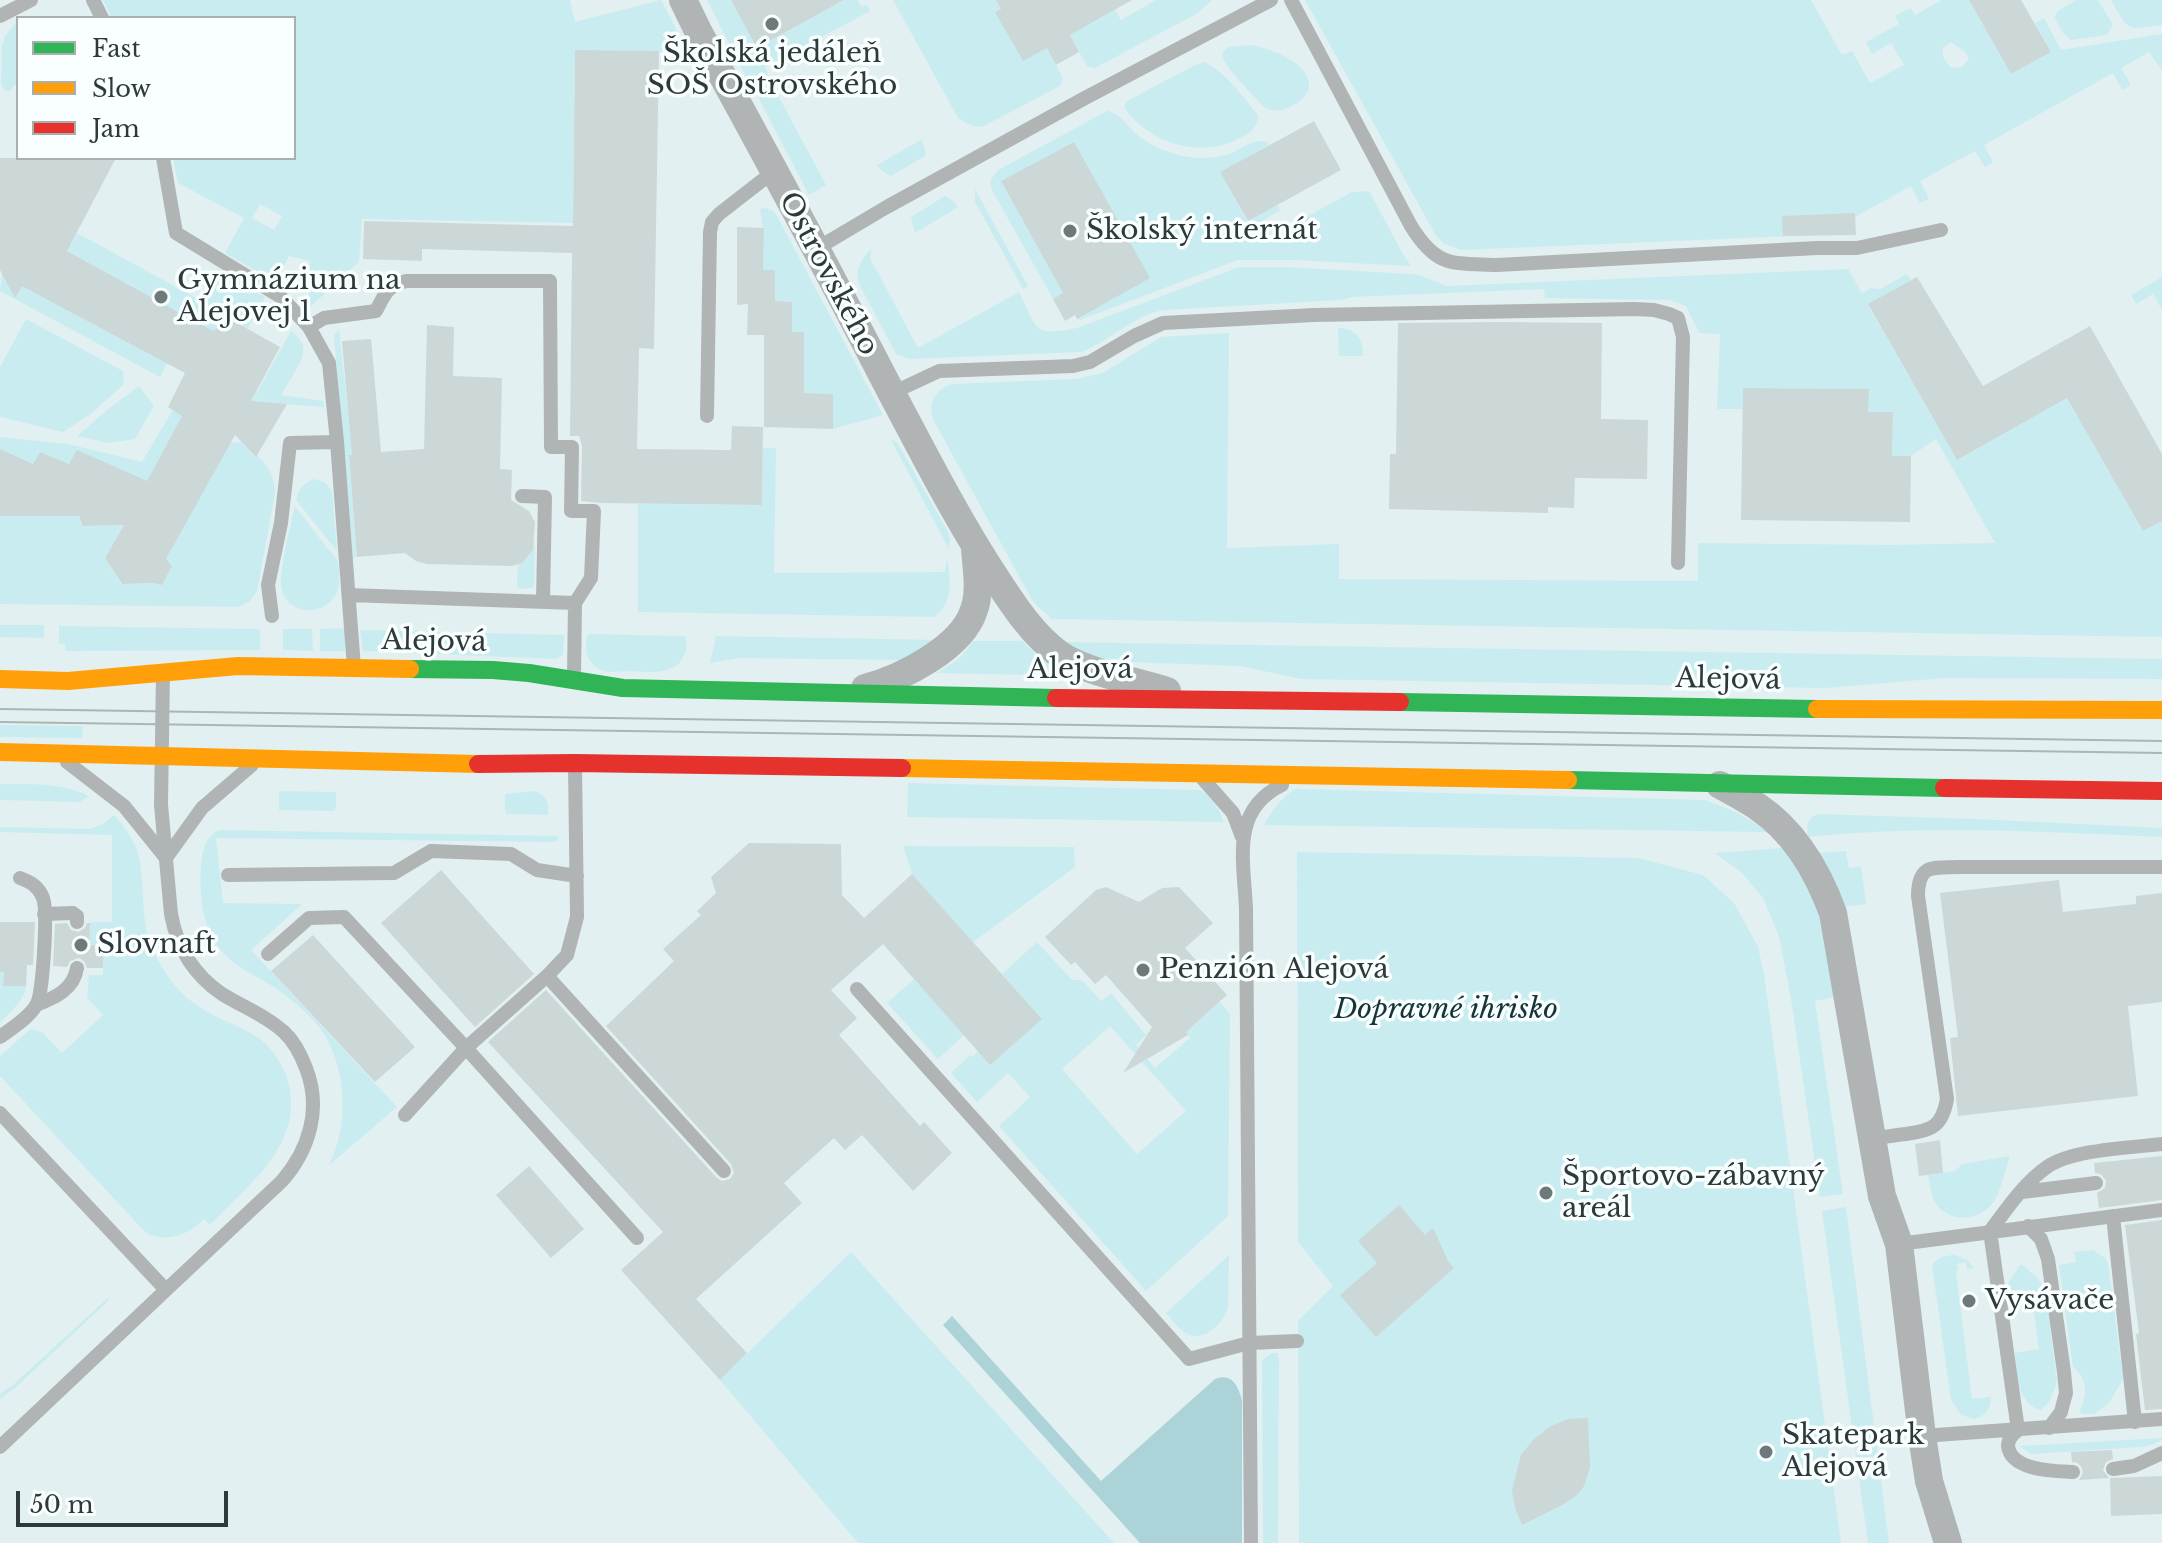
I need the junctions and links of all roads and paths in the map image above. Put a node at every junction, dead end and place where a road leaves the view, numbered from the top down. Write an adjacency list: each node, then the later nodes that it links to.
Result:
1 (31, 0): 5 (lane)
2 (683, 0): 7 (street, Ostrovského)
3 (1271, 0): 9 (lane)
4 (1291, 0): 8 (lane)
5 (0, 16)
6 (163, 160): 10 (lane)
7 (773, 172): 9 (street, Ostrovského); 12 (lane)
8 (1941, 230)
9 (816, 249): 11 (street, Ostrovského)
10 (309, 327): 13 (lane); 19 (lane)
11 (892, 393): 15 (street, Ostrovského); 16 (lane)
12 (707, 416)
13 (337, 442): 17 (lane); 20 (lane)
14 (522, 496): 18 (lane)
15 (975, 546): 25 (street); 26 (street, Ostrovského)
16 (1678, 563)
17 (349, 595): 18 (lane); 21 (lane)
18 (543, 601): 19 (lane)
19 (575, 603): 24 (lane)
20 (272, 616)
21 (354, 669): 22 (street, Alejová); 24 (street, Alejová)
22 (163, 672): 23 (street, Alejová); 32 (lane)
23 (0, 679)
24 (574, 681): 25 (street, Alejová)
25 (848, 692): 26 (street, Alejová)
26 (1192, 699): 29 (street, Alejová)
27 (2162, 703): 29 (street)
28 (2162, 710): 29 (street, Alejová)
29 (2094, 711)
30 (0, 752): 31 (street)
31 (55, 753): 32 (street); 40 (lane)
32 (162, 755): 33 (street); 40 (lane)
33 (258, 760): 34 (street); 40 (lane)
34 (575, 763): 35 (street); 43 (lane)
35 (1197, 773): 36 (street); 39 (lane)
36 (1304, 775): 37 (street); 39 (lane)
37 (1716, 783): 38 (street); 56 (street)
38 (2162, 791)
39 (1243, 840): 69 (lane)
40 (166, 858): 67 (lane)
41 (2162, 867): 56 (lane)
42 (228, 875): 43 (lane)
43 (577, 876): 49 (lane)
44 (20, 878): 45 (lane)
45 (44, 914): 46 (lane); 51 (lane)
46 (77, 922)
47 (268, 954): 53 (lane)
48 (77, 968): 51 (lane)
49 (547, 976): 53 (lane); 58 (lane)
50 (857, 989): 69 (lane)
51 (36, 1005): 52 (lane)
52 (0, 1037)
53 (466, 1048): 55 (lane); 65 (lane)
54 (0, 1113): 67 (lane)
55 (405, 1115)
56 (1872, 1139): 66 (street)
57 (2162, 1144): 60 (lane)
58 (724, 1171)
59 (2096, 1183): 60 (lane)
60 (2022, 1192): 64 (lane)
61 (2162, 1210): 62 (lane)
62 (2113, 1216): 63 (lane); 71 (lane)
63 (2028, 1226): 64 (lane); 72 (lane)
64 (1990, 1231): 66 (lane); 73 (lane)
65 (637, 1238)
66 (1899, 1244): 74 (street)
67 (166, 1290): 75 (lane)
68 (1297, 1341): 69 (lane)
69 (1249, 1343): 80 (lane)
70 (2162, 1419): 71 (lane)
71 (2135, 1422): 72 (lane)
72 (2049, 1428): 73 (lane)
73 (2018, 1430): 74 (lane); 78 (lane)
74 (1922, 1436): 79 (street)
75 (0, 1447)
76 (2162, 1451): 77 (lane)
77 (2113, 1464)
78 (2072, 1467)
79 (1929, 1481): 81 (street); 82 (street)
80 (1251, 1543)
81 (1927, 1543)
82 (1948, 1543)

